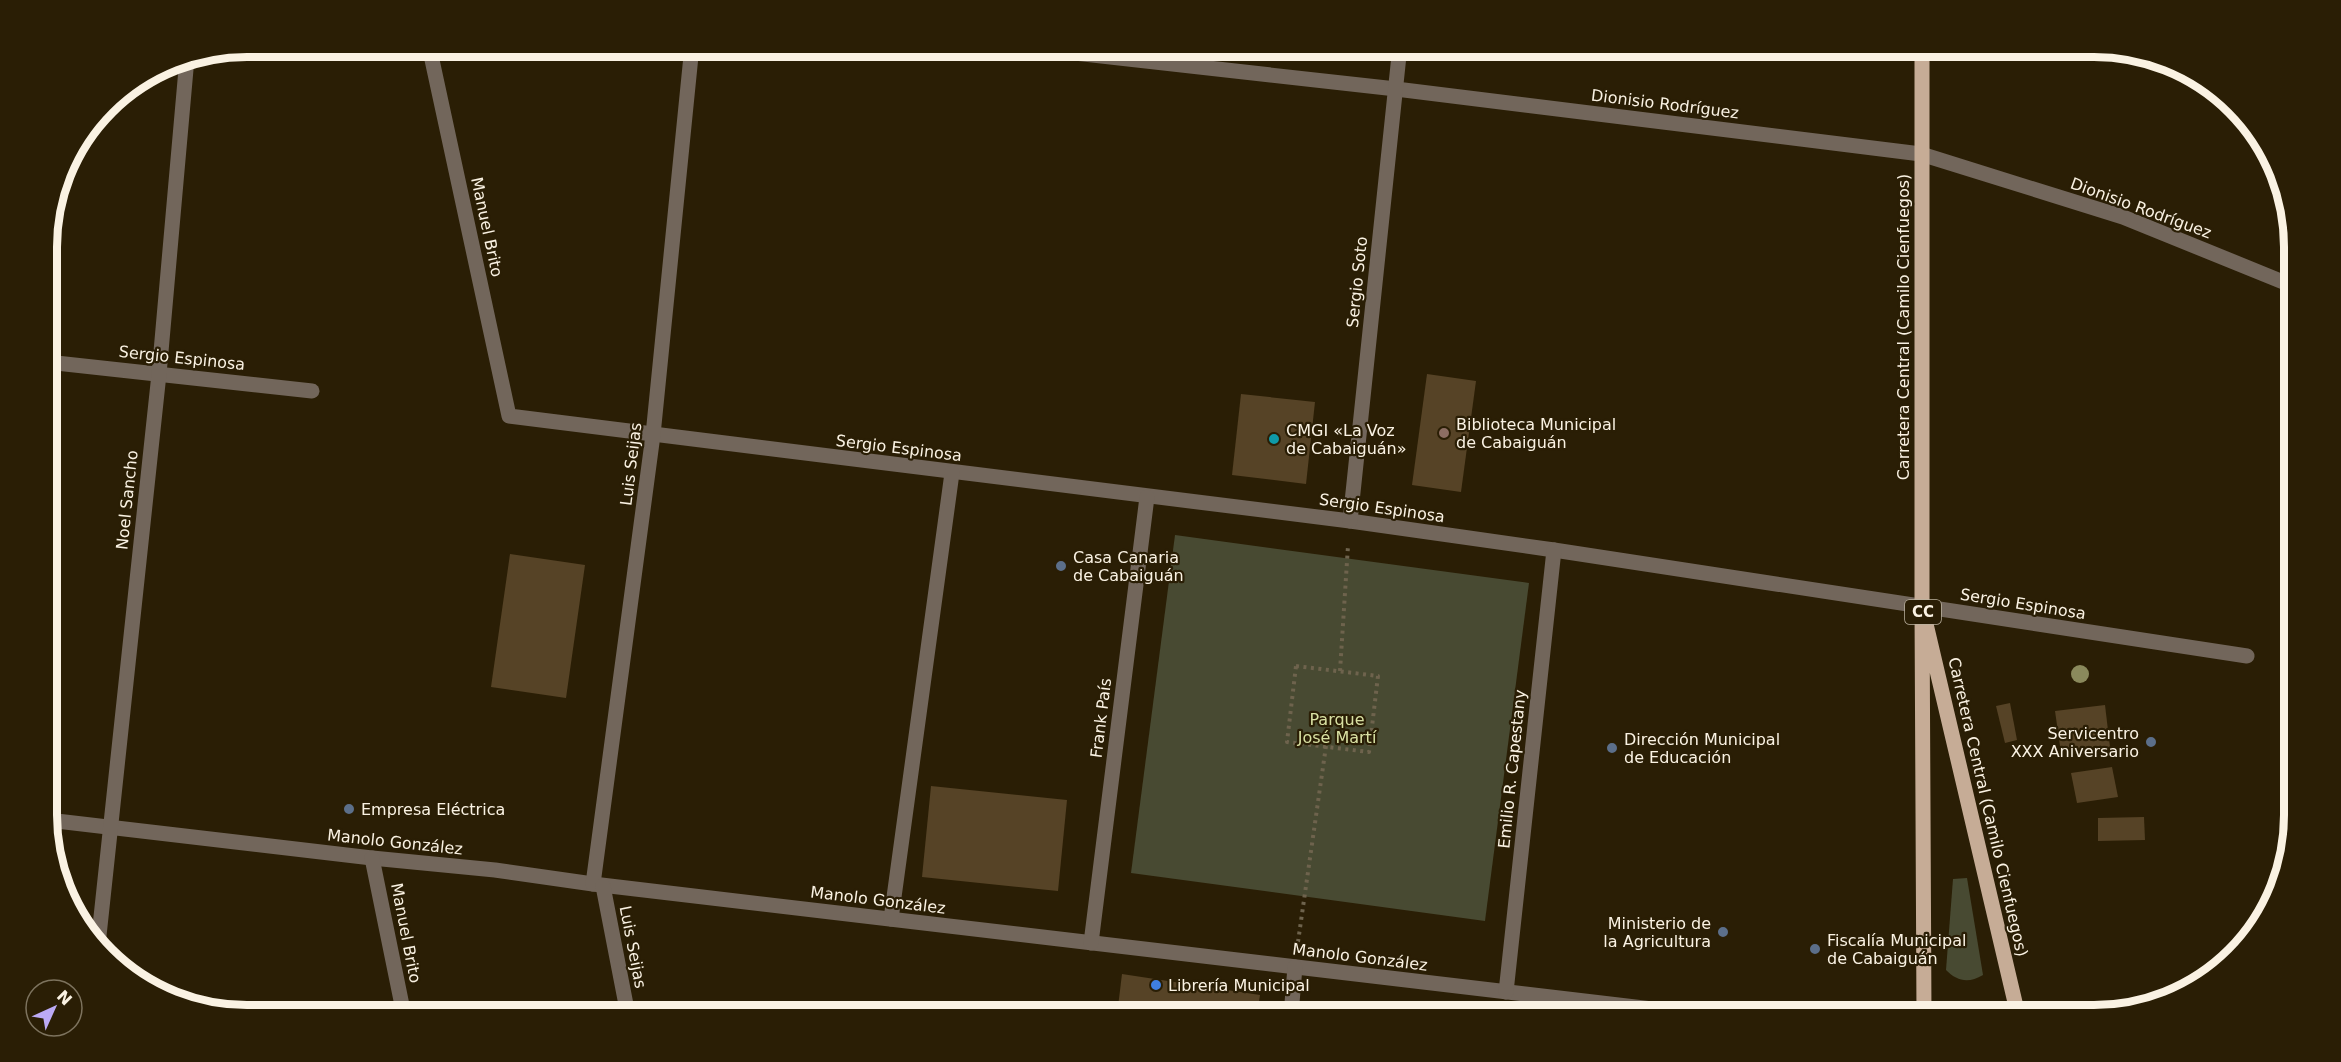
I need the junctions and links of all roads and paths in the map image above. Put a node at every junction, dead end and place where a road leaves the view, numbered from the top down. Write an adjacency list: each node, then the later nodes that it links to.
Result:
1 (431, 57): 13 (street, Manuel Brito)
2 (691, 57): 14 (street, Luis Seijas)
3 (1109, 57): 7 (street, Dionisio Rodríguez)
4 (1399, 57): 7 (street, Sergio Soto)
5 (1922, 57): 8 (main road, Carretera Central (Camilo Cienfuegos) / CC)
6 (186, 67): 11 (street, Noel Sancho)
7 (1396, 89): 8 (street, Dionisio Rodríguez); 17 (street, Sergio Soto)
8 (1921, 154): 9 (street, Dionisio Rodríguez); 19 (main road, Carretera Central (Camilo Cienfuegos) / CC)
9 (2284, 282)
10 (57, 363): 11 (street, Sergio Espinosa)
11 (159, 374): 12 (street, Sergio Espinosa); 24 (street, Noel Sancho)
12 (312, 391)
13 (509, 416): 14 (street, Sergio Espinosa)
14 (653, 435): 15 (street, Sergio Espinosa); 26 (street, Luis Seijas)
15 (952, 473): 16 (street, Sergio Espinosa); 27 (street)
16 (1147, 497): 17 (street, Sergio Espinosa); 29 (street, Frank País)
17 (1350, 521): 18 (street, Sergio Espinosa); 21 (path)
18 (1554, 550): 19 (street, Sergio Espinosa); 31 (street, Emilio R. Capestany)
19 (1922, 607): 20 (street, Sergio Espinosa); 36 (main road, Carretera Central (Camilo Cienfuegos) / CC); 37 (main road, Carretera Central (Camilo Cienfuegos) / CC)
20 (2247, 656)
21 (1340, 671): 22 (path); 22 (path)
22 (1326, 746): 30 (path)
23 (57, 821): 24 (street, Manolo González)
24 (110, 828): 25 (street, Manolo González); 28 (street, Noel Sancho)
25 (372, 858): 26 (street, Manolo González); 32 (street, Manuel Brito)
26 (598, 885): 27 (street, Manolo González); 33 (street, Luis Seijas)
27 (891, 920): 29 (street, Manolo González)
28 (99, 934)
29 (1091, 943): 30 (street, Manolo González)
30 (1295, 967): 31 (street, Manolo González); 34 (street)
31 (1506, 992): 35 (street, Manolo González)
32 (402, 1005)
33 (626, 1005)
34 (1292, 1005)
35 (1617, 1005)
36 (1924, 1005)
37 (2016, 1005)

